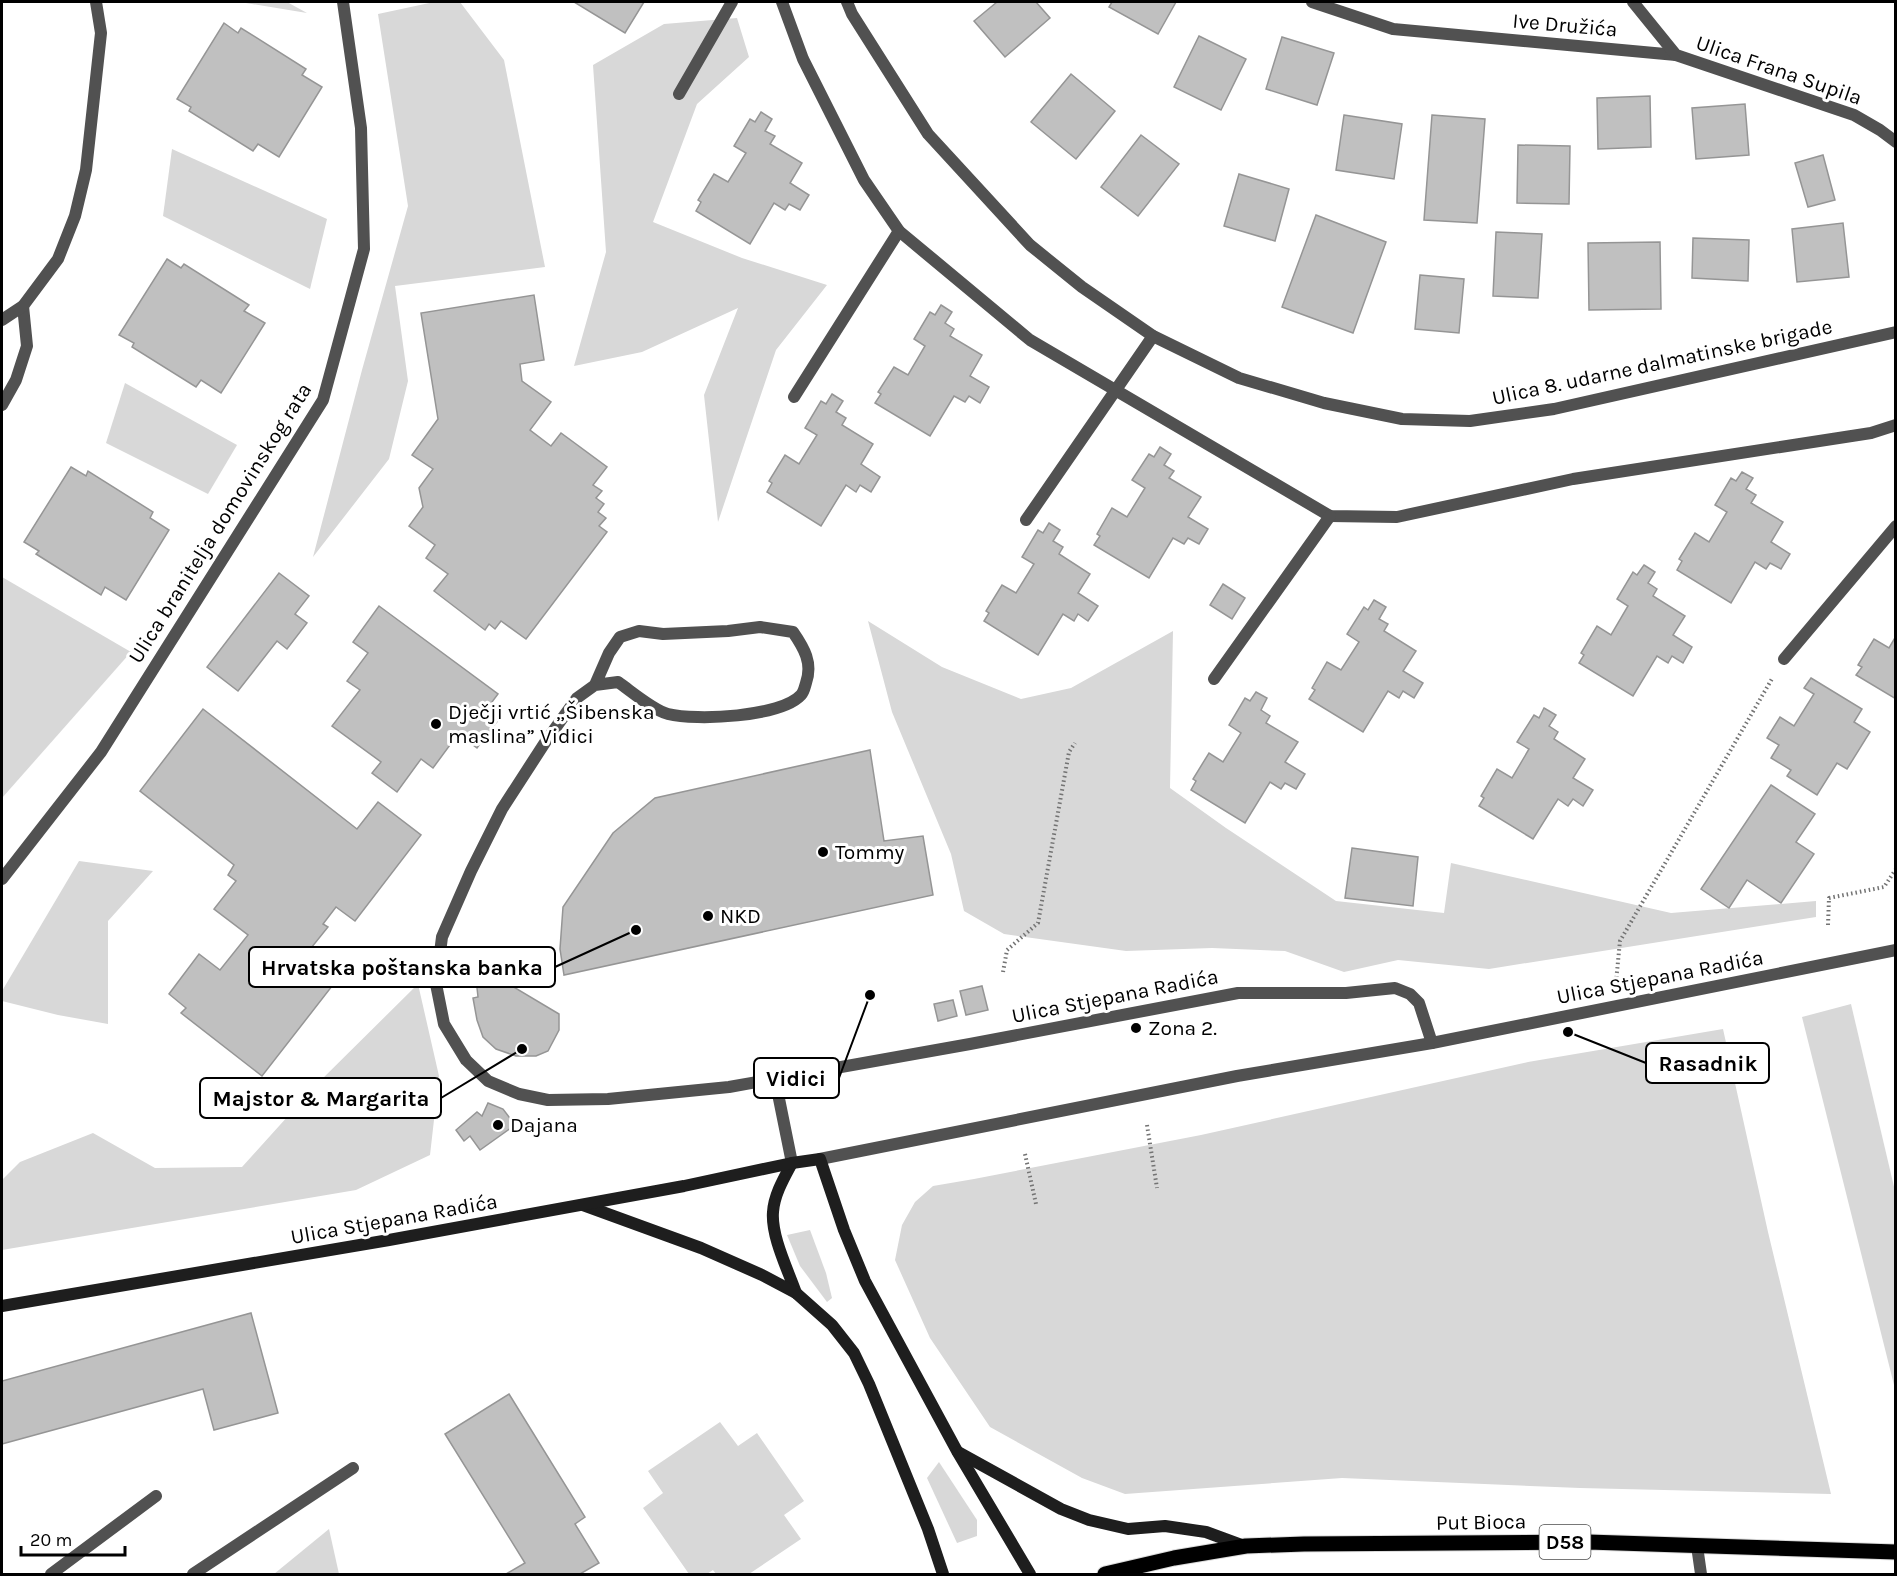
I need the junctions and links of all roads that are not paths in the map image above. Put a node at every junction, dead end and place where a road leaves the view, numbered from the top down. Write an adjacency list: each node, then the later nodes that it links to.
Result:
1 (96, 2): 12 (street)
2 (343, 2): 26 (street, Ulica branitelja domovinskog rata)
3 (732, 2): 9 (street)
4 (782, 2): 11 (street)
5 (847, 2): 15 (street, Ulica 8. udarne dalmatinske brigade)
6 (1312, 2): 8 (street, Ive Družića)
7 (1633, 2): 8 (street, Ulica Frana Supila)
8 (1676, 55): 10 (street, Ulica Frana Supila)
9 (680, 94)
10 (1896, 142)
11 (899, 231): 16 (street); 17 (street)
12 (23, 306): 13 (street); 18 (street)
13 (2, 320)
14 (1896, 332): 15 (street, Ulica 8. udarne dalmatinske brigade)
15 (1153, 336): 16 (street)
16 (1115, 389): 20 (street); 21 (street)
17 (794, 397)
18 (2, 405)
19 (1896, 425): 20 (street)
20 (1330, 516): 24 (street)
21 (1026, 520)
22 (1896, 526): 23 (street)
23 (1784, 658)
24 (1214, 679)
25 (595, 685): 25 (street, Ulica Stjepana Radića); 29 (street, Ulica Stjepana Radića)
26 (2, 879)
27 (1896, 950): 28 (street, Ulica Stjepana Radića)
28 (1432, 1043): 29 (street, Ulica Stjepana Radića); 30 (street, Ulica Stjepana Radića)
29 (775, 1079): 31 (street)
30 (820, 1159): 31 (main road, Ulica Stjepana Radića); 35 (main road)
31 (792, 1163): 32 (main road, Ulica Stjepana Radića); 33 (main road)
32 (582, 1204): 33 (main road); 34 (main road, Ulica Stjepana Radića)
33 (796, 1293): 43 (main road)
34 (2, 1306)
35 (957, 1451): 38 (main road); 44 (main road)
36 (353, 1468): 42 (street)
37 (156, 1496): 41 (street)
38 (1245, 1546): 39 (main road, Put Bioca / D58); 45 (main road, Put Bioca / D58)
39 (1696, 1546): 40 (main road, Put Bioca / D58); 46 (street)
40 (1896, 1552)
41 (51, 1575)
42 (193, 1575)
43 (943, 1575)
44 (1030, 1575)
45 (1105, 1575)
46 (1701, 1575)

